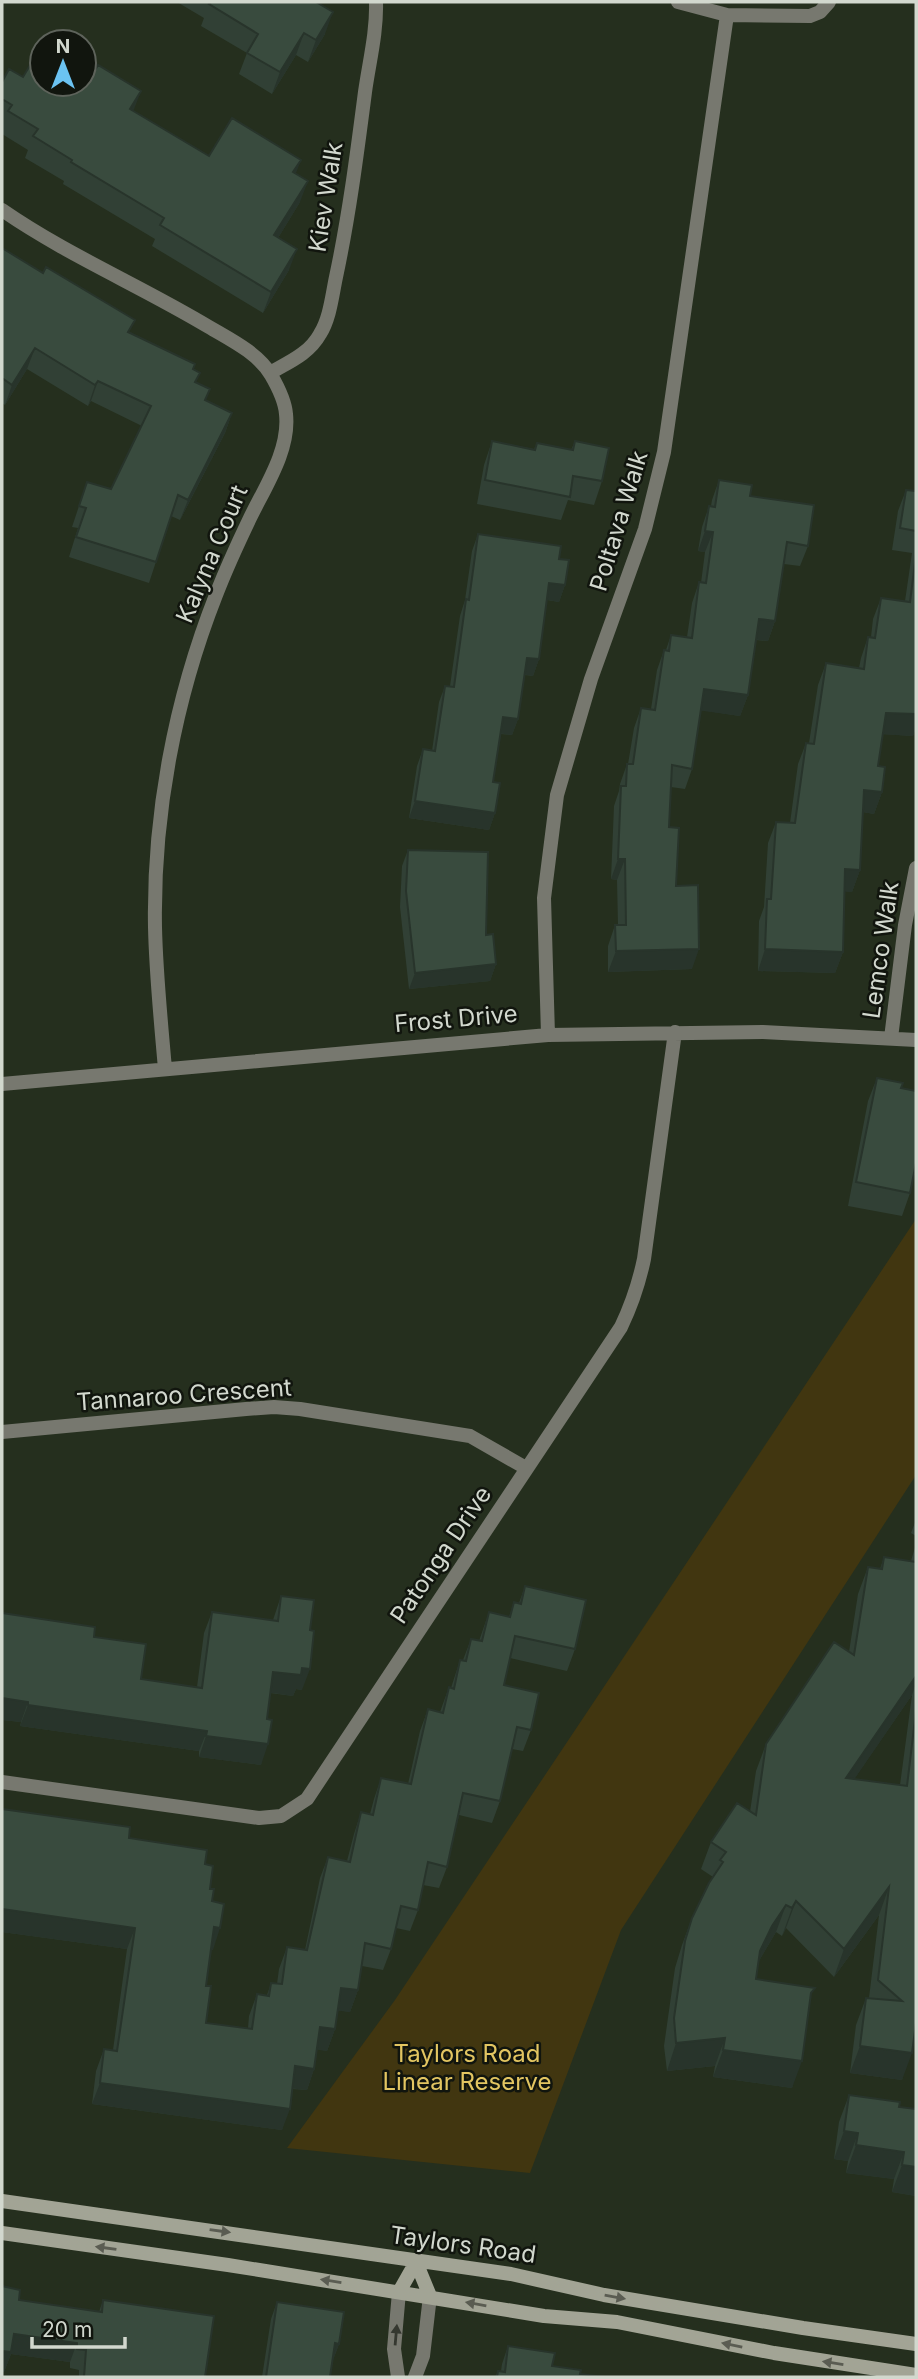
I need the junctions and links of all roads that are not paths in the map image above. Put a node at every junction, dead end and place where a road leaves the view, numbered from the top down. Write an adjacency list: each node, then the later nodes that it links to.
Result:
1 (376, 2): 6 (street, Kiev Walk)
2 (678, 2): 4 (street)
3 (829, 2): 4 (street)
4 (727, 15): 9 (street, Poltava Walk)
5 (2, 210): 6 (street, Kalyna Court)
6 (270, 373): 12 (street, Kalyna Court)
7 (916, 868): 10 (street, Lemco Walk)
8 (675, 1032): 9 (street, Frost Drive); 10 (street, Frost Drive); 15 (street, Patonga Drive)
9 (548, 1035): 12 (street, Frost Drive)
10 (891, 1038): 11 (street, Frost Drive)
11 (916, 1040)
12 (165, 1069): 13 (street, Frost Drive)
13 (2, 1084)
14 (2, 1432): 15 (street, Tannaroo Crescent)
15 (526, 1468): 16 (street, Patonga Drive)
16 (2, 1782)
17 (2, 2200): 19 (main road, Taylors Road, one-way to 19)
18 (2, 2233): 20 (main road, one-way to 18)
19 (416, 2262): 20 (main road); 21 (main road); 22 (main road, Taylors Road, one-way to 22)
20 (399, 2292): 21 (main road); 24 (street, one-way to 20)
21 (429, 2296): 23 (main road, one-way to 21); 25 (street)
22 (916, 2344)
23 (916, 2375)
24 (398, 2377)
25 (415, 2377)

